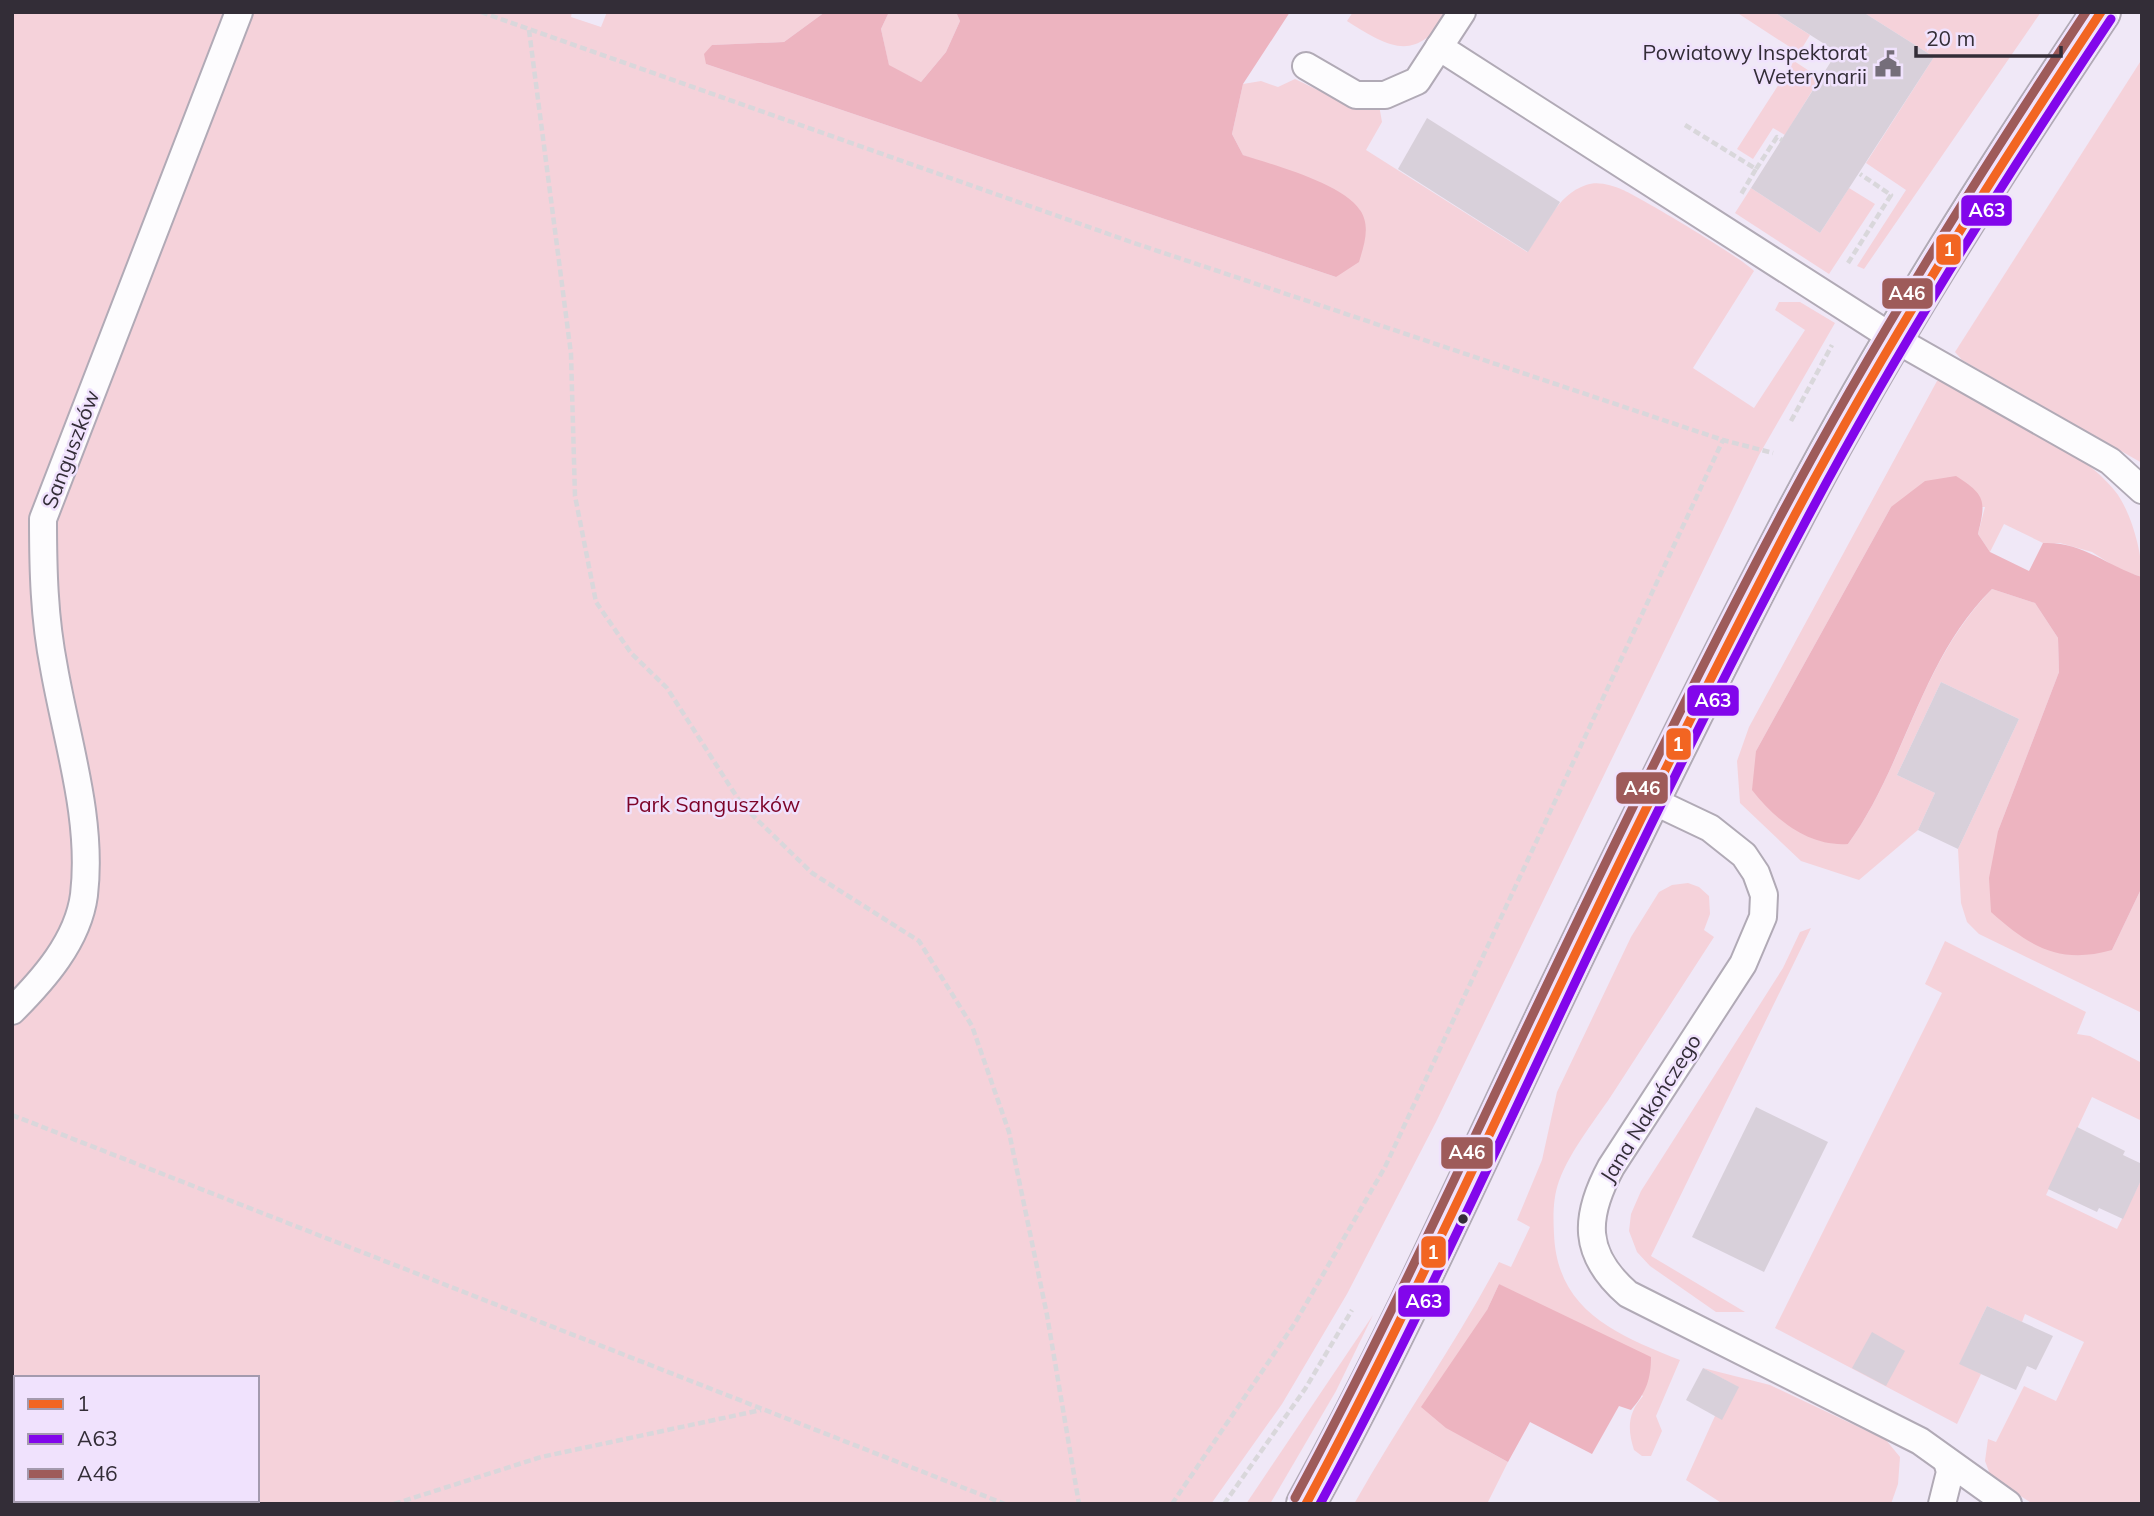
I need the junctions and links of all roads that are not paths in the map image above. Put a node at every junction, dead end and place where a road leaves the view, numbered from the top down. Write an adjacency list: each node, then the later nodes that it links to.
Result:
1 (239, 12): 9 (lane, Sanguszków)
2 (1462, 12): 4 (lane)
3 (2101, 12): 6 (street)
4 (1439, 47): 5 (lane); 6 (lane)
5 (1306, 66)
6 (1893, 338): 7 (lane); 8 (street)
7 (2142, 490)
8 (1651, 800): 10 (lane, Jana Nakończego); 11 (street)
9 (12, 1011)
10 (1947, 1461): 12 (lane); 13 (lane, Jana Nakończego)
11 (1306, 1504)
12 (1942, 1504)
13 (2008, 1504)

